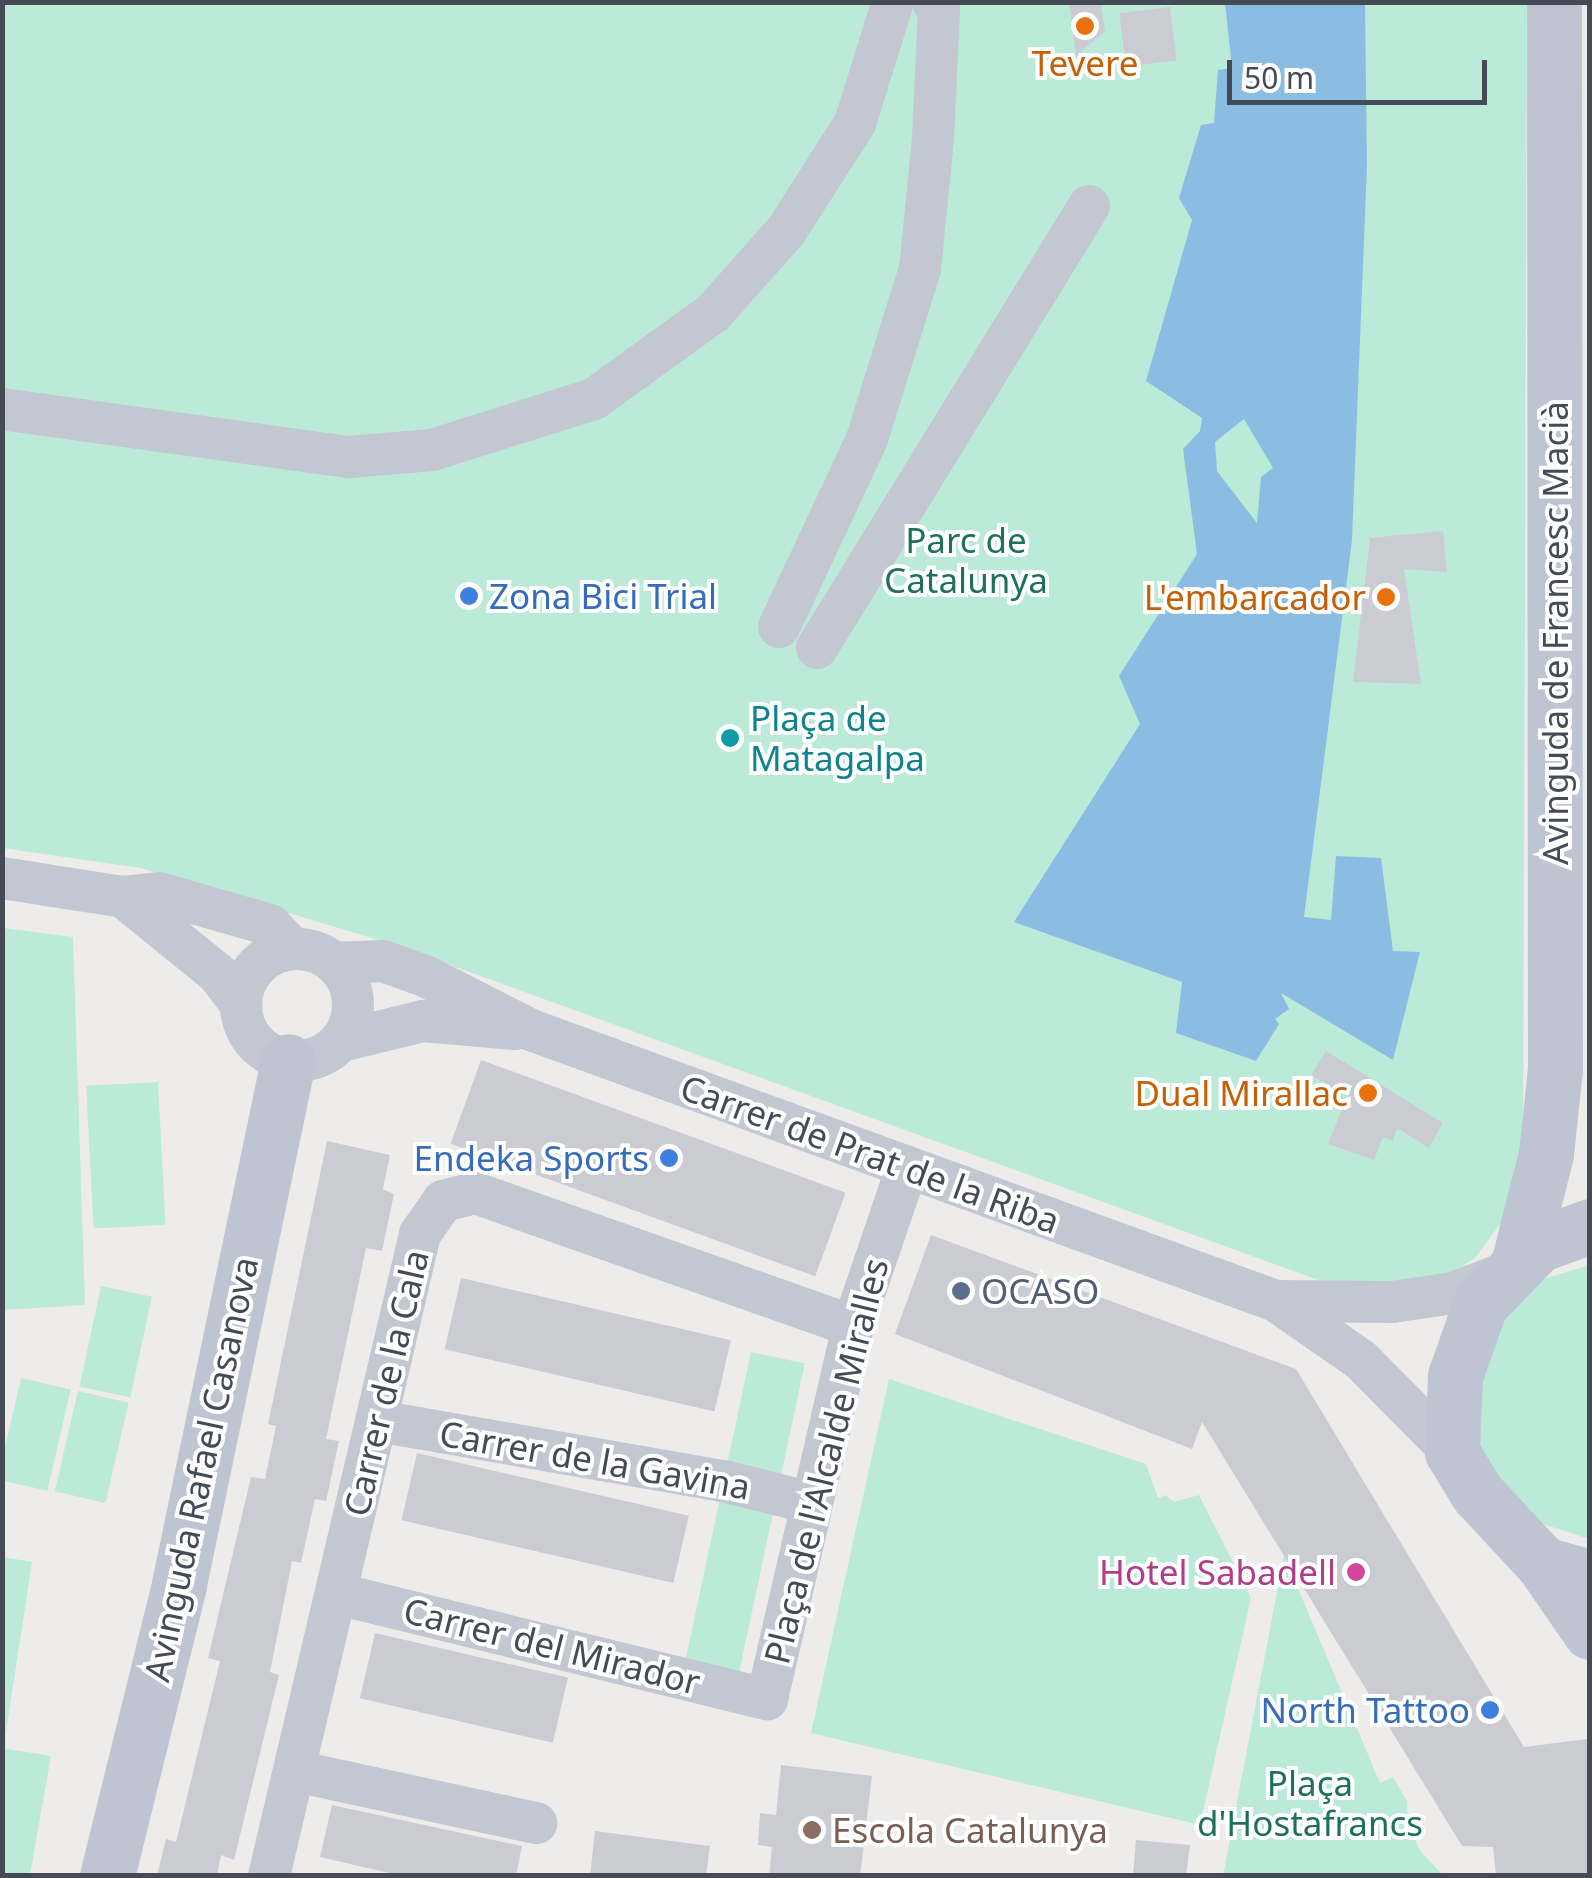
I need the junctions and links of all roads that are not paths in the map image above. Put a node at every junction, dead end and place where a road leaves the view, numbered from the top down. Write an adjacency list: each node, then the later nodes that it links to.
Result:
1 (1554, 2): 8 (main road, Avinguda de Francesc Macià)
2 (893, 3): 5 (street)
3 (936, 6): 6 (street)
4 (1089, 206): 7 (street)
5 (2, 410)
6 (779, 627)
7 (817, 648)
8 (1573, 840): 19 (main road, Avinguda de Francesc Macià)
9 (2, 878): 10 (street)
10 (123, 896): 11 (street); 13 (street)
11 (293, 948): 12 (street); 13 (street)
12 (334, 963): 14 (street, Carrer de Prat de la Riba); 15 (street)
13 (241, 1005): 16 (street)
14 (530, 1030): 15 (street, Carrer de Prat de la Riba); 17 (street, Carrer de Prat de la Riba)
15 (340, 1040): 16 (street)
16 (288, 1060): 31 (main road, Avinguda Rafael Casanova)
17 (907, 1167): 20 (street, Carrer de Prat de la Riba); 21 (street, Plaça de l'Alcalde Miralles)
18 (1590, 1226): 19 (main road)
19 (1512, 1266): 20 (street); 23 (main road)
20 (1276, 1300): 23 (street)
21 (853, 1326): 22 (street, Carrer de la Cala); 24 (street, Plaça de l'Alcalde Miralles)
22 (378, 1420): 24 (street, Carrer de la Gavina); 26 (street, Carrer de la Cala)
23 (1452, 1452): 25 (main road)
24 (811, 1503): 28 (street, Plaça de l'Alcalde Miralles)
25 (1566, 1570): 27 (main road)
26 (338, 1594): 28 (street, Carrer del Mirador); 29 (street, Carrer de la Cala)
27 (1590, 1632)
28 (767, 1699)
29 (295, 1771): 30 (street); 32 (street, Carrer de la Cala)
30 (536, 1823)
31 (108, 1876)
32 (269, 1876)

